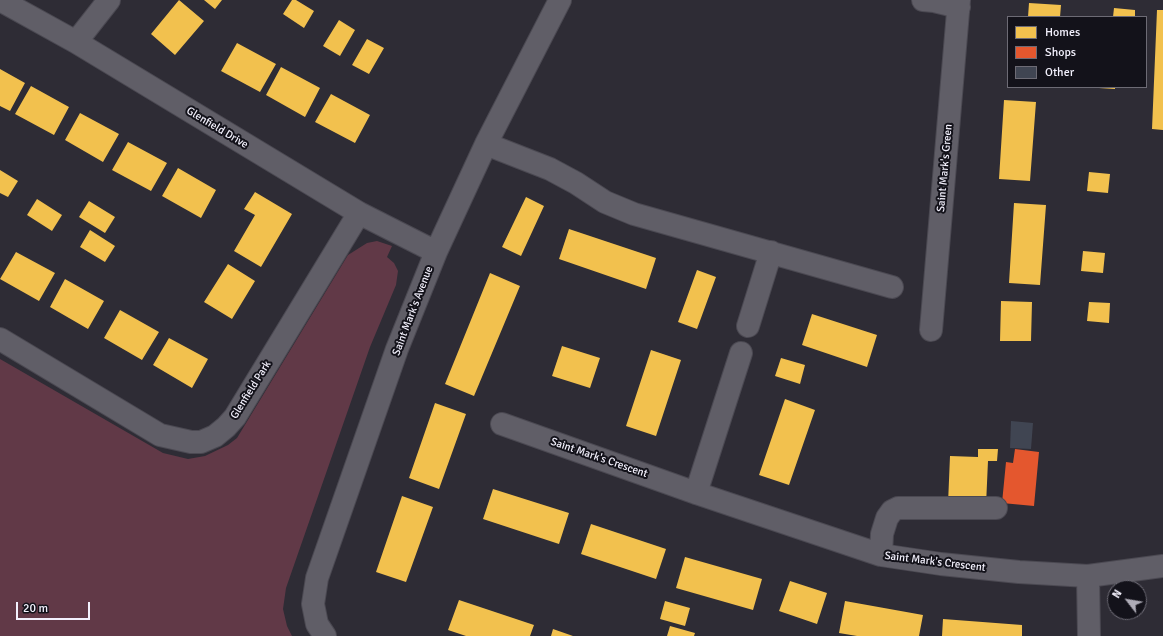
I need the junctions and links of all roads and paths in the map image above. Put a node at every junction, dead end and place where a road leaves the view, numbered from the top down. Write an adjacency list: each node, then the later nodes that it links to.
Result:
1 (0, 0): 6 (street, Glenfield Drive)
2 (109, 0): 6 (street)
3 (560, 0): 7 (street, Saint Mark's Avenue)
4 (923, 0): 5 (street, Saint Mark's Green)
5 (959, 3): 13 (street, Saint Mark's Green)
6 (76, 42): 8 (street, Glenfield Drive)
7 (486, 144): 9 (street, Saint Mark's Avenue); 10 (street)
8 (359, 213): 9 (street, Glenfield Drive); 14 (street, Glenfield Park)
9 (436, 252): 22 (street, Saint Mark's Avenue)
10 (771, 252): 11 (street); 12 (street)
11 (892, 287)
12 (748, 326)
13 (931, 330)
14 (0, 339)
15 (741, 353): 17 (street)
16 (502, 424): 17 (street, Saint Mark's Crescent)
17 (696, 492): 19 (street, Saint Mark's Crescent)
18 (996, 508): 19 (street)
19 (881, 555): 21 (street, Saint Mark's Crescent)
20 (1163, 566): 21 (street, Saint Mark's Crescent)
21 (1088, 576): 23 (street)
22 (325, 636)
23 (1088, 636)

